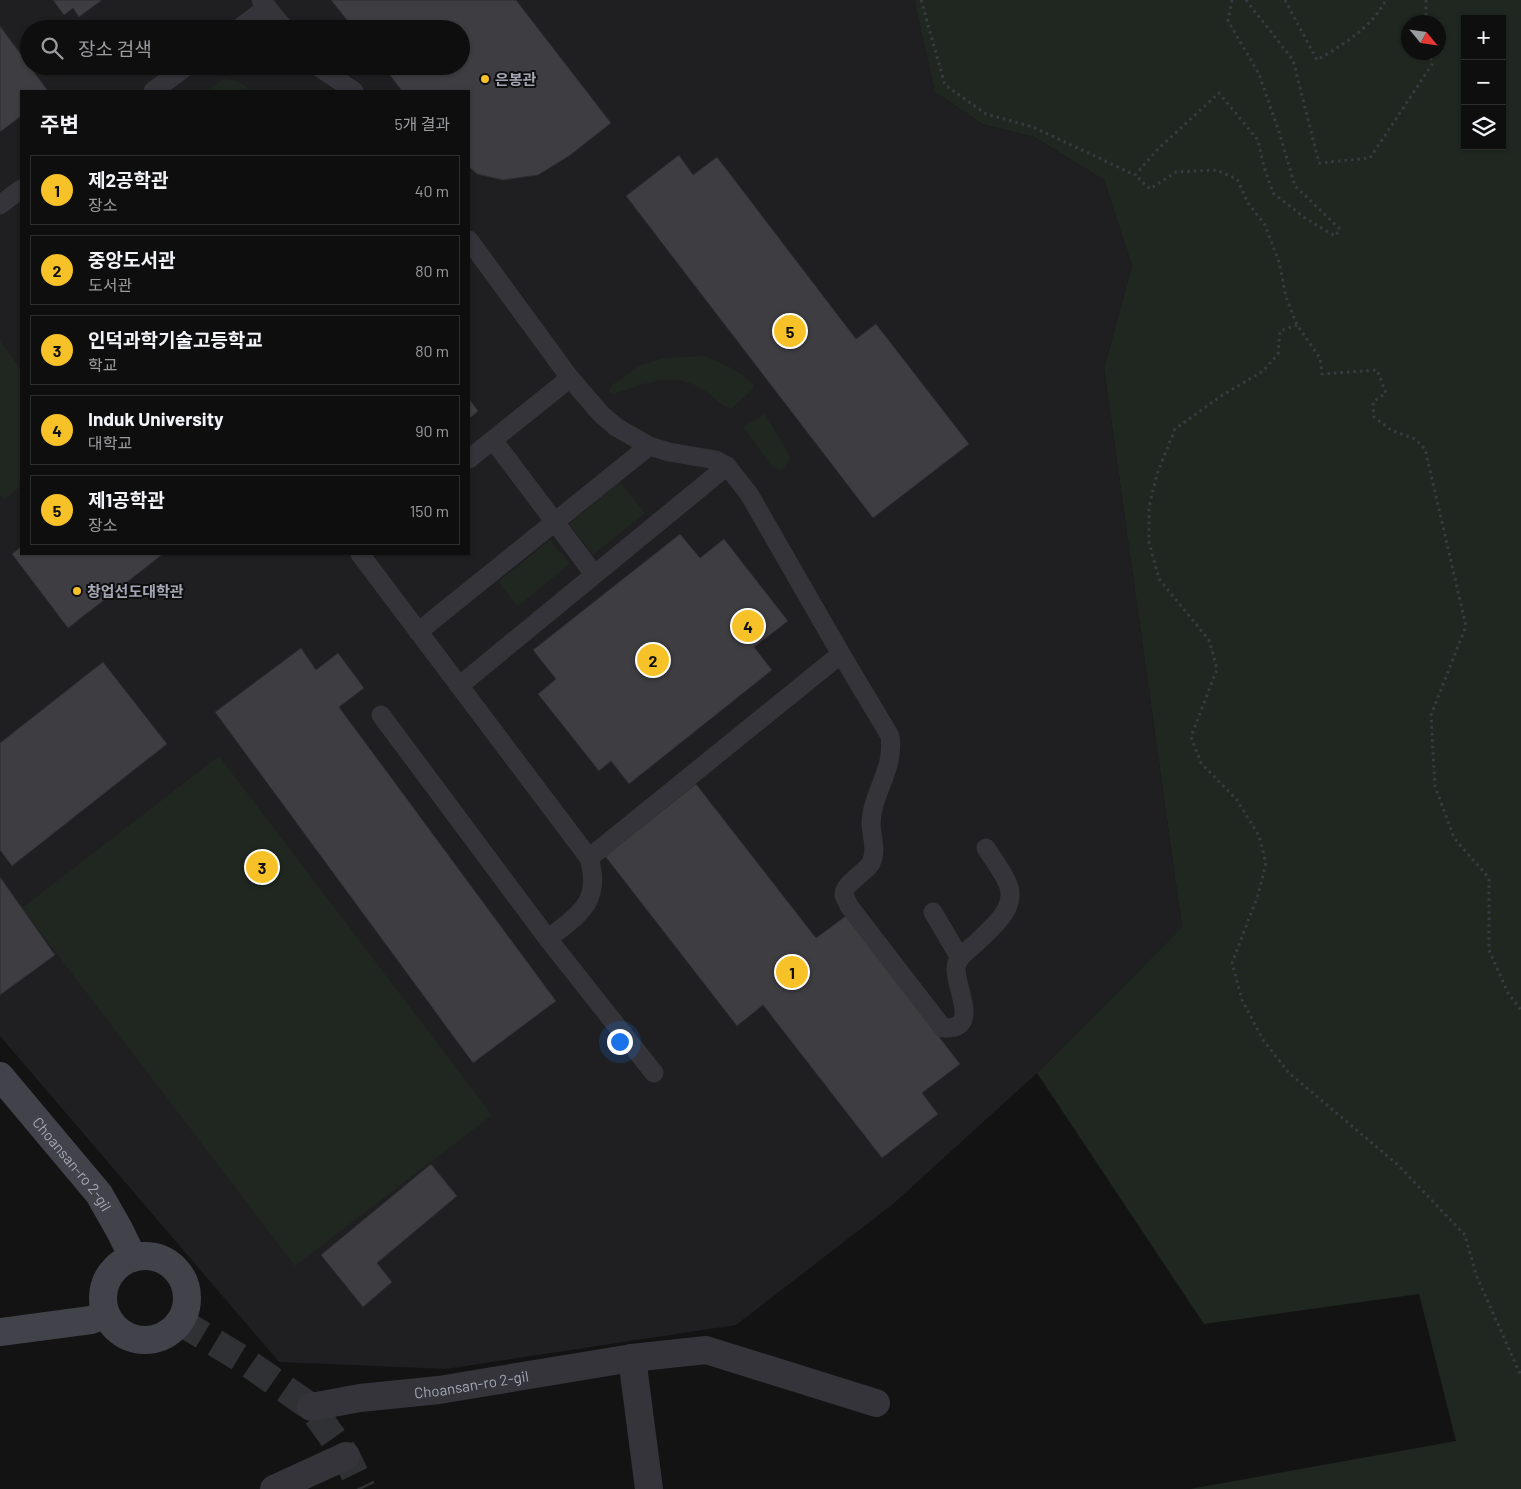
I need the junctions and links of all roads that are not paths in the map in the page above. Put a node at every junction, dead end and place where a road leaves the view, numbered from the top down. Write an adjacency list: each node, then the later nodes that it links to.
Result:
1 (264, 4): 2 (lane); 3 (lane)
2 (247, 20)
3 (277, 20)
4 (175, 75): 6 (lane)
5 (330, 75): 7 (lane)
6 (155, 90)
7 (353, 90)
8 (20, 191): 9 (lane)
9 (0, 205)
10 (470, 241): 11 (lane)
11 (570, 378): 12 (lane); 13 (lane)
12 (493, 440): 14 (lane); 16 (lane)
13 (649, 446): 15 (lane); 16 (lane)
14 (470, 458)
15 (727, 466): 18 (lane); 20 (lane)
16 (554, 522): 18 (lane); 19 (lane)
17 (361, 555): 19 (lane)
18 (594, 574): 21 (lane)
19 (418, 632): 21 (lane)
20 (841, 654): 24 (lane); 27 (lane)
21 (459, 686): 24 (lane)
22 (381, 714): 26 (lane)
23 (986, 848): 27 (lane)
24 (589, 858): 26 (lane)
25 (933, 912): 27 (lane)
26 (548, 939): 28 (lane)
27 (960, 958)
28 (654, 1074)
29 (0, 1076): 30 (street, Choansan-ro 2-gil)
30 (133, 1258): 31 (street); 31 (street)
31 (106, 1314): 32 (street)
32 (0, 1332)
33 (632, 1358): 34 (street, Choansan-ro 2-gil); 35 (street, Choansan-ro 2-gil); 38 (street)
34 (876, 1403)
35 (311, 1407)
36 (346, 1456): 37 (street)
37 (274, 1489)
38 (649, 1489)

